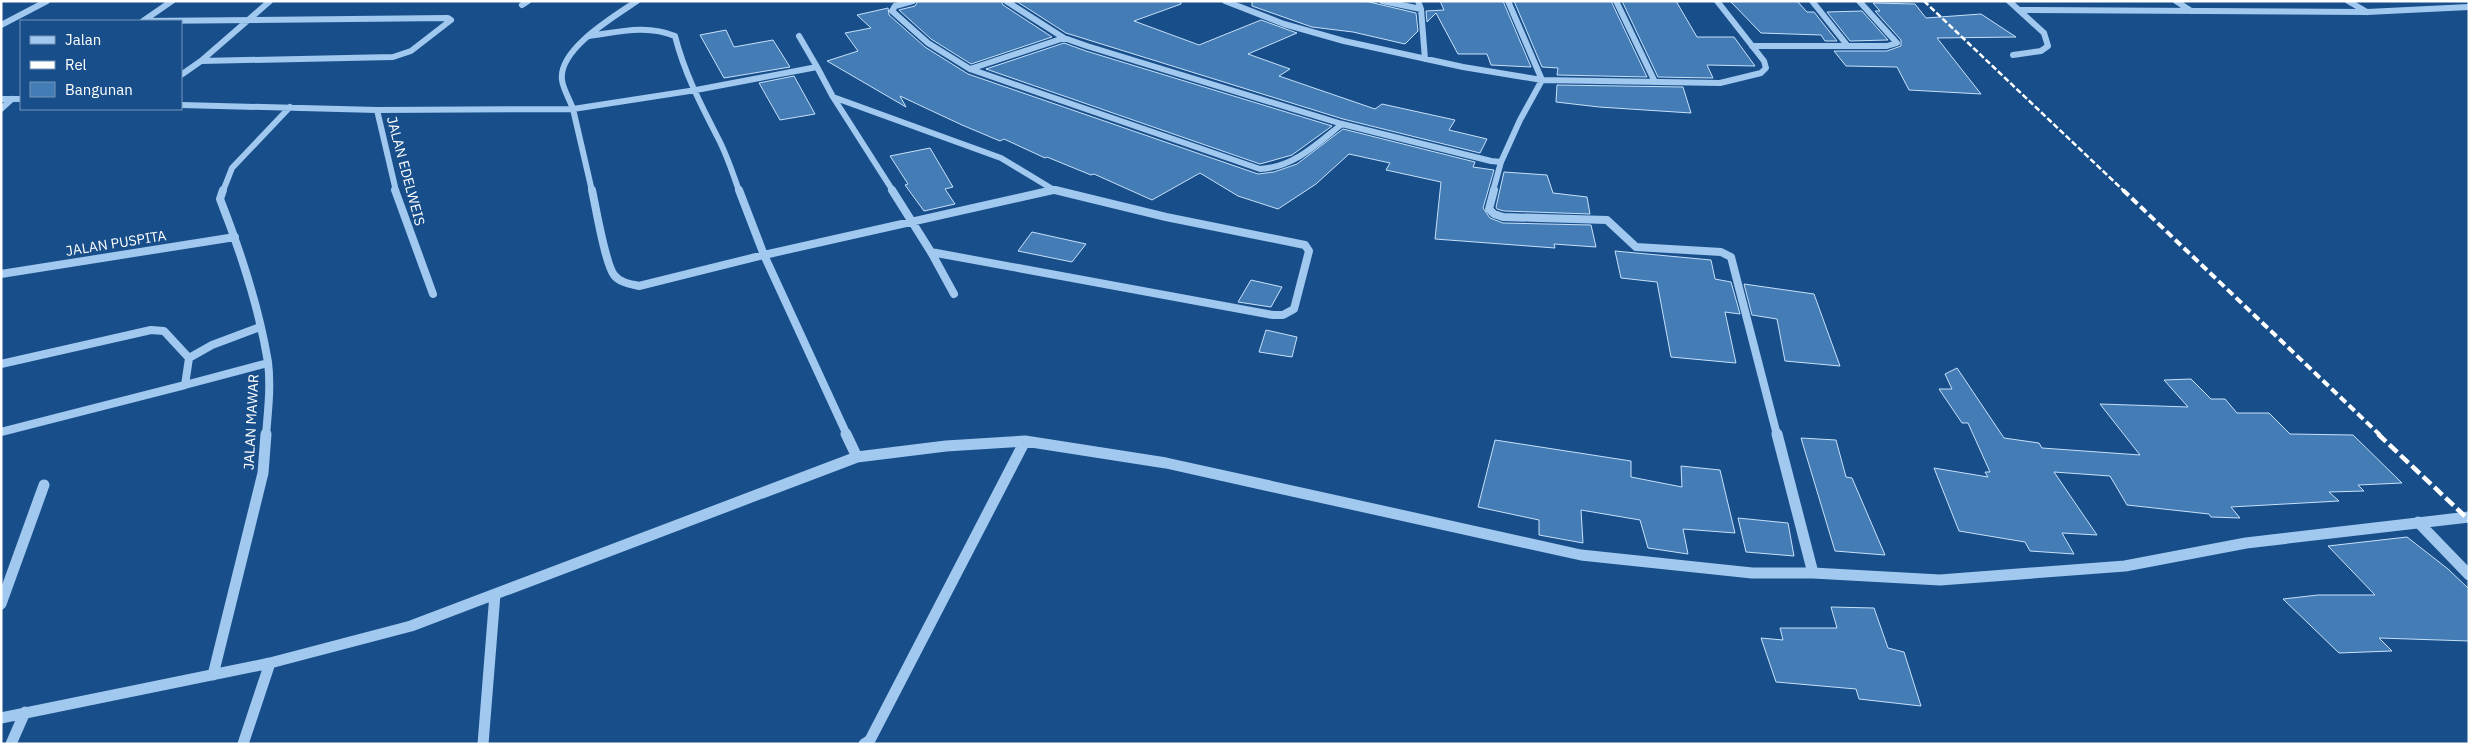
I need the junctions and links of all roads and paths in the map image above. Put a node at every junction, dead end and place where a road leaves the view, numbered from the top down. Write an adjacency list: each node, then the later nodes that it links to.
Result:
1 (47, 1): 26 (street)
2 (172, 1): 23 (street)
3 (270, 1): 25 (street)
4 (638, 1): 27 (street)
5 (913, 1): 36 (street)
6 (1006, 1): 29 (street)
7 (1382, 1): 19 (street)
8 (1418, 1): 19 (street)
9 (1508, 1): 38 (street)
10 (1616, 1): 39 (street)
11 (1717, 1): 31 (street)
12 (1812, 1): 30 (street)
13 (1859, 1): 30 (street)
14 (2010, 1): 20 (street)
15 (2176, 1): 21 (street)
16 (2348, 1): 22 (street)
17 (1227, 2): 33 (street)
18 (2469, 7): 22 (street)
19 (1421, 9): 33 (street)
20 (2020, 10): 21 (street); 32 (street)
21 (2191, 12): 22 (street)
22 (2367, 12)
23 (144, 20)
24 (182, 21): 25 (street)
25 (248, 21): 34 (street); 34 (street)
26 (1, 25)
27 (586, 36): 40 (street); 48 (street)
28 (799, 36): 35 (street)
29 (1064, 38): 36 (street); 50 (street)
30 (1847, 45): 31 (street)
31 (1752, 46): 39 (street)
32 (2013, 55)
33 (1425, 59): 38 (street)
34 (201, 61): 37 (street)
35 (817, 67): 40 (street); 41 (street)
36 (970, 69): 50 (street)
37 (182, 74)
38 (1542, 80): 39 (street); 51 (street)
39 (1655, 82)
40 (696, 90): 48 (street); 56 (street)
41 (833, 97): 52 (street); 53 (street)
42 (1, 99): 43 (street)
43 (12, 99): 44 (street); 47 (street)
44 (20, 99)
45 (182, 105): 46 (street)
46 (290, 107): 49 (street); 54 (street, JALAN MAWAR)
47 (1, 108)
48 (573, 109): 49 (street); 56 (street)
49 (377, 110): 58 (street, JALAN EDELWEIS)
50 (1342, 124): 51 (street)
51 (1501, 162): 71 (street)
52 (1054, 190): 53 (street); 55 (street)
53 (912, 222): 55 (street); 56 (street)
54 (235, 237): 57 (street, JALAN PUSPITA); 60 (street, JALAN MAWAR)
55 (931, 252): 59 (street)
56 (764, 255): 67 (street)
57 (1, 274)
58 (433, 294)
59 (954, 294)
60 (260, 327): 61 (street); 62 (street, JALAN MAWAR)
61 (189, 358): 63 (street); 64 (street)
62 (268, 363): 64 (street); 76 (street, JALAN MAWAR)
63 (1, 364)
64 (185, 385): 65 (street)
65 (1, 432)
66 (1025, 441): 67 (street); 71 (street); 82 (street)
67 (858, 457): 73 (street)
68 (44, 485): 74 (street)
69 (2469, 517): 70 (street)
70 (2418, 522): 71 (street); 72 (street)
71 (1813, 573)
72 (2469, 575)
73 (495, 594): 75 (street); 81 (street)
74 (1, 604)
75 (270, 662): 76 (street); 80 (street)
76 (212, 674): 77 (street)
77 (25, 712): 78 (street); 79 (street)
78 (1, 718)
79 (11, 744)
80 (243, 744)
81 (483, 744)
82 (864, 744)

